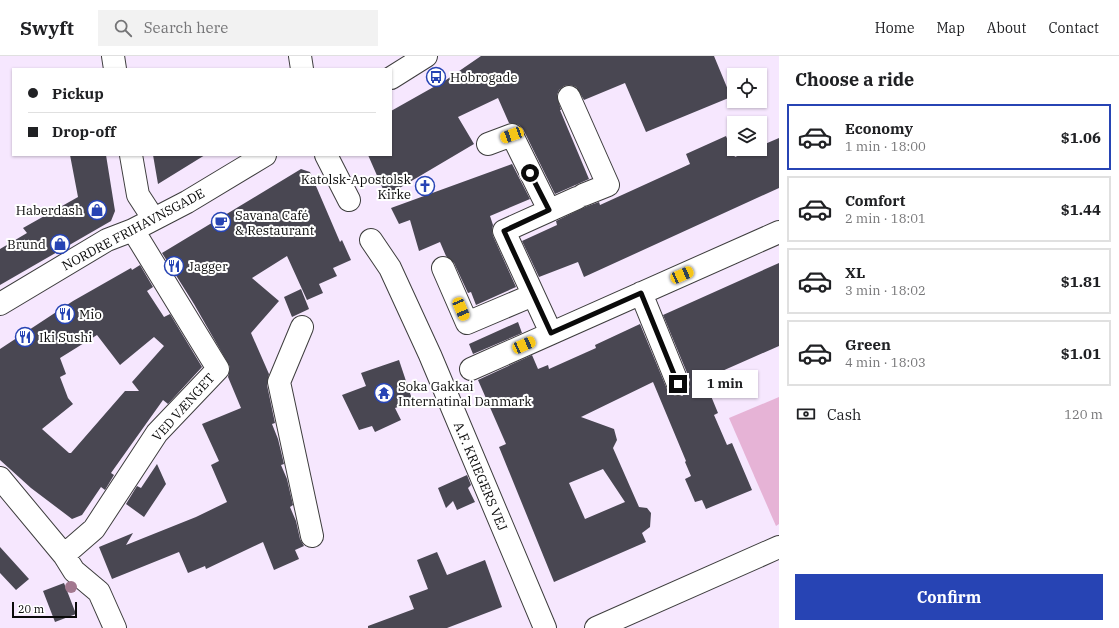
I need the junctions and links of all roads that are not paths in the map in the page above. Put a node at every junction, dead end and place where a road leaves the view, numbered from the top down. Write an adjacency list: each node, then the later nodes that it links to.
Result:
1 (113, 56): 4 (street)
2 (300, 56): 5 (street)
3 (426, 56): 6 (street)
4 (115, 68)
5 (302, 68)
6 (392, 77)
7 (569, 97): 13 (street)
8 (488, 144): 13 (street)
9 (131, 156): 14 (street)
10 (263, 156): 14 (street, NORDRE FRIHAVNSGADE)
11 (326, 156): 12 (street)
12 (348, 200)
13 (549, 210): 20 (street)
14 (153, 218): 15 (street, NORDRE FRIHAVNSGADE)
15 (133, 230): 21 (street, NORDRE FRIHAVNSGADE); 29 (street, VED VÆNGET)
16 (779, 232): 19 (street)
17 (371, 240): 31 (street, A.F. KRIEGERS VEJ)
18 (443, 268): 20 (street)
19 (641, 293): 23 (street); 25 (street)
20 (533, 294): 23 (street)
21 (0, 304)
22 (302, 327): 27 (street)
23 (551, 333): 24 (street)
24 (471, 368)
25 (678, 384)
26 (0, 478): 29 (street)
27 (312, 536)
28 (779, 547): 32 (street)
29 (69, 563): 30 (street)
30 (113, 623)
31 (545, 628)
32 (596, 628)

